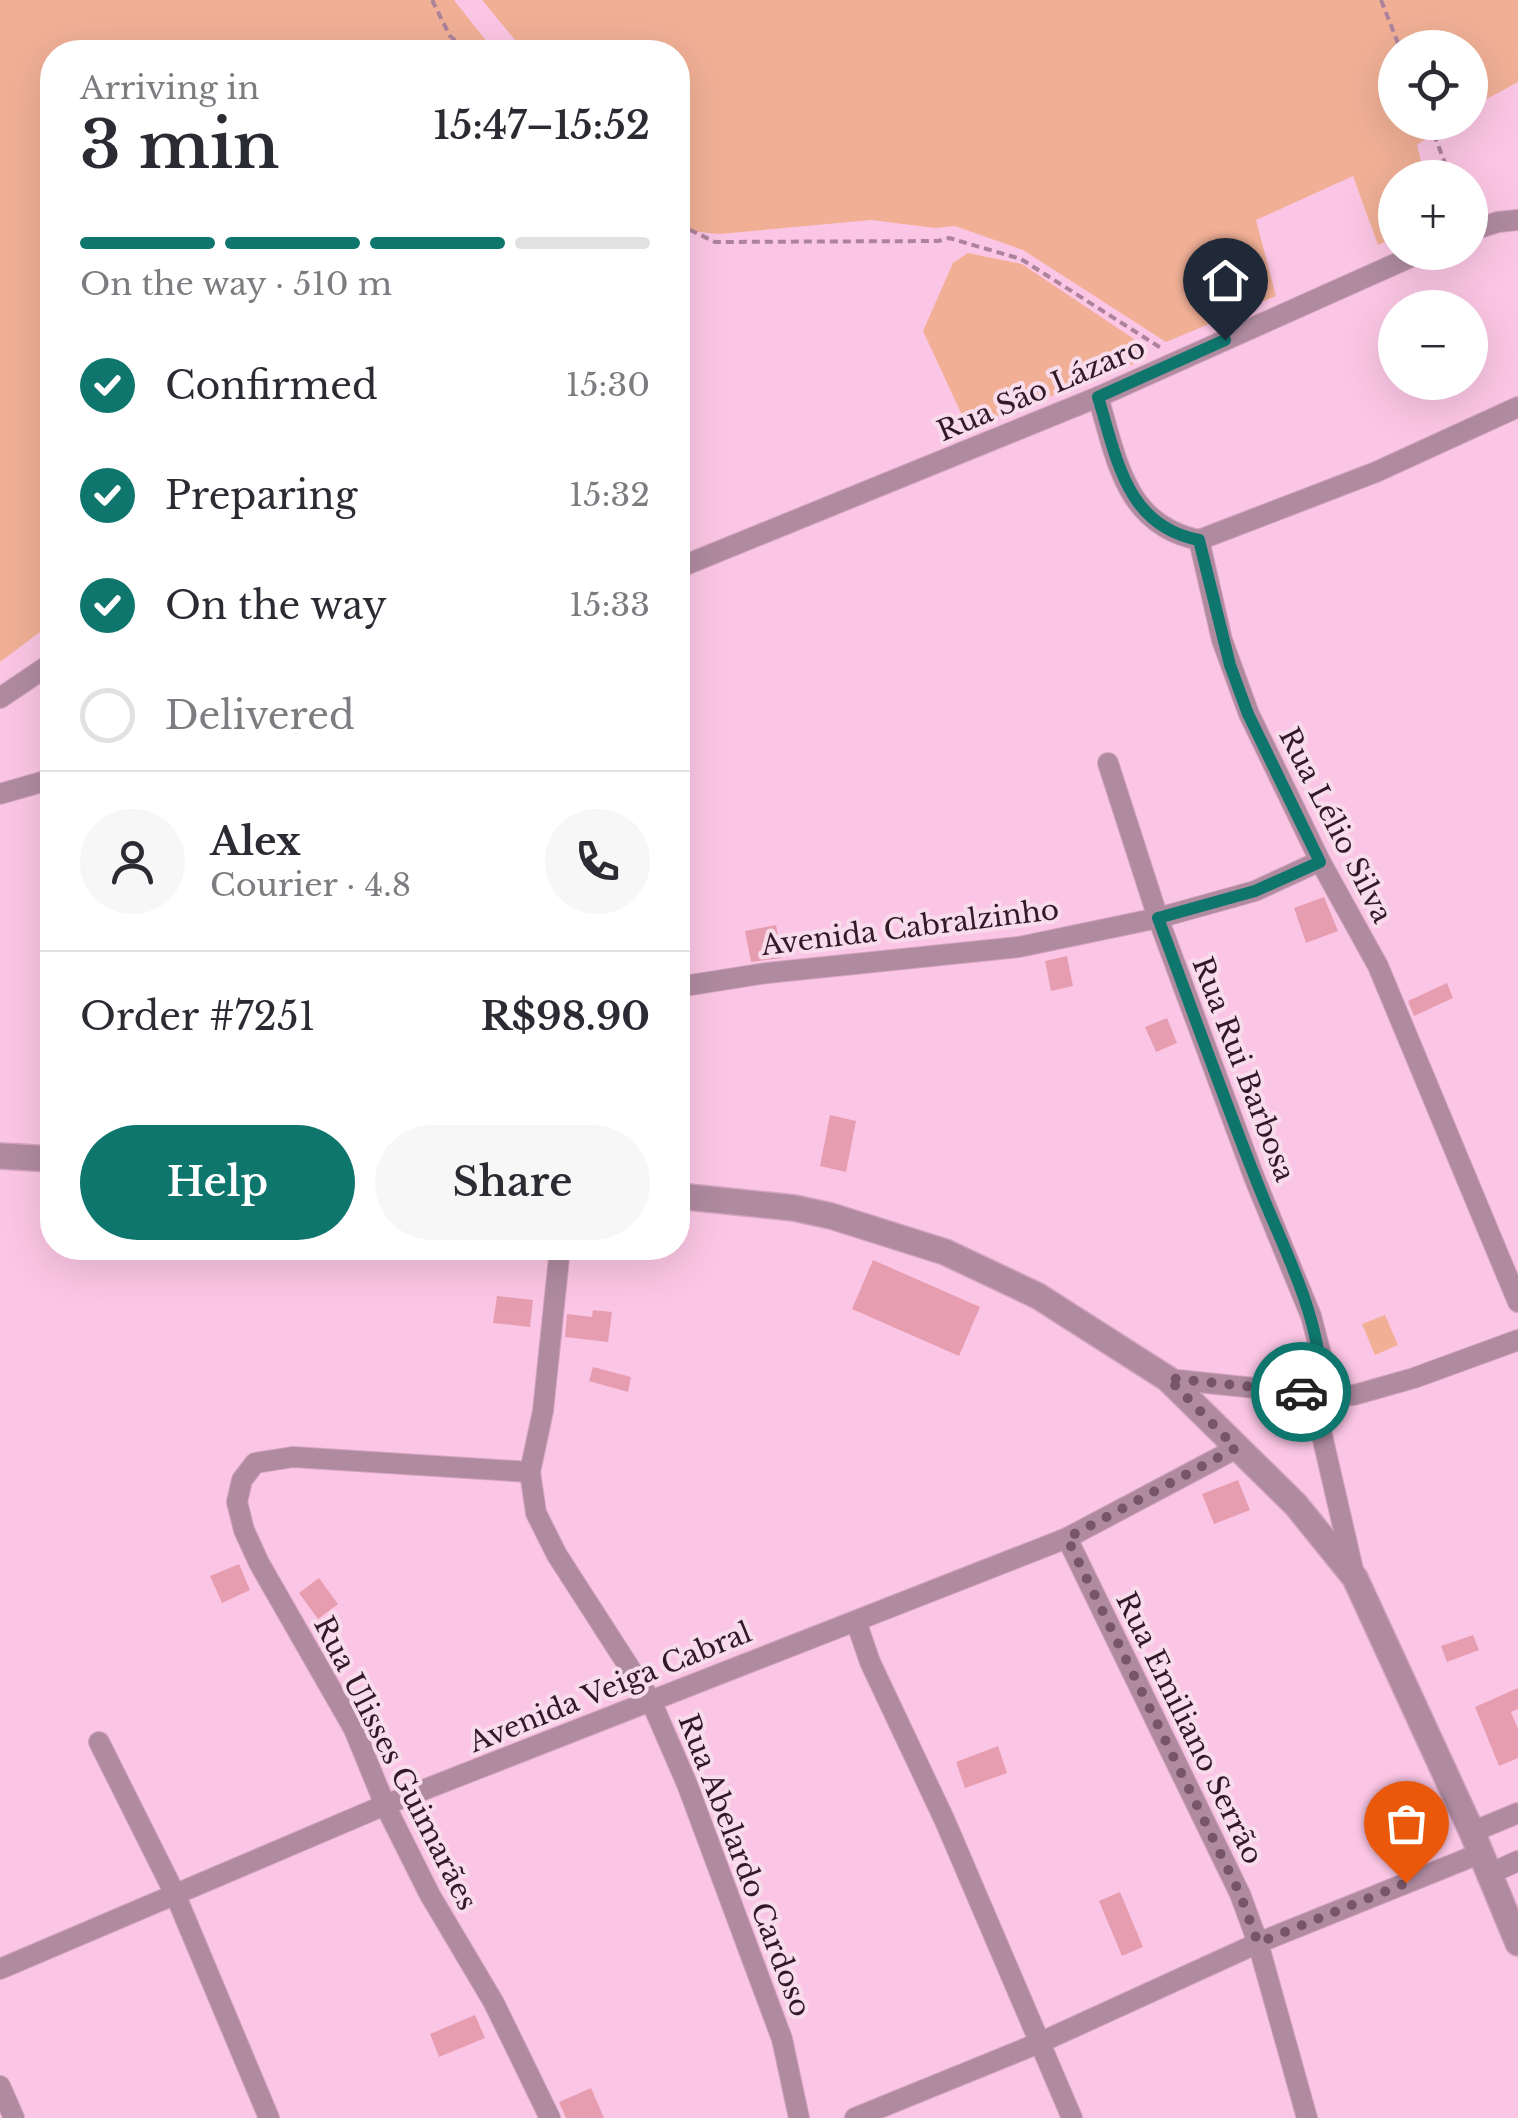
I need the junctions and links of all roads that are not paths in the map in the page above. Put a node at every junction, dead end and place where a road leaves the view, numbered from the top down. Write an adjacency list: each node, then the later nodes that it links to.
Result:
1 (1518, 220): 2 (street)
2 (1488, 225)
3 (1382, 270): 4 (street, Rua São Lázaro)
4 (1098, 397): 6 (street); 7 (street, Rua São Lázaro)
5 (1518, 406): 6 (street)
6 (1199, 540): 13 (street, Rua Lélio Silva)
7 (690, 563)
8 (40, 671): 9 (street)
9 (0, 698)
10 (1108, 763): 14 (street, Rua Rui Barbosa)
11 (40, 782): 12 (street)
12 (0, 794)
13 (1320, 862): 14 (street, Avenida Cabralzinho); 20 (street, Rua Lélio Silva)
14 (1158, 918): 15 (street, Avenida Cabralzinho); 23 (street, Rua Rui Barbosa)
15 (690, 985)
16 (0, 1156): 17 (street)
17 (40, 1158)
18 (690, 1197): 22 (street)
19 (559, 1260): 25 (street, Rua Abelardo Cardoso)
20 (1518, 1302)
21 (1518, 1340): 23 (street)
22 (1168, 1378): 23 (street); 24 (street)
23 (1322, 1395): 27 (street, Rua Rui Barbosa)
24 (1236, 1448): 26 (street, Avenida Veiga Cabral); 27 (street)
25 (530, 1472): 29 (street, Rua Abelardo Cardoso); 31 (street, Rua Ulisses Guimarães)
26 (1067, 1538): 28 (street, Avenida Veiga Cabral); 36 (street, Rua Emiliano Serrão)
27 (1355, 1578): 33 (street)
28 (856, 1621): 29 (street, Avenida Veiga Cabral); 39 (street)
29 (651, 1701): 31 (street, Avenida Veiga Cabral); 44 (street, Rua Abelardo Cardoso)
30 (100, 1742): 35 (street)
31 (385, 1805): 35 (street, Avenida Veiga Cabral); 43 (street, Rua Ulisses Guimarães)
32 (1518, 1812): 33 (street)
33 (1480, 1853): 34 (street); 36 (street); 37 (street)
34 (1518, 1861)
35 (175, 1894): 38 (street, Avenida Veiga Cabral); 42 (street)
36 (1258, 1943): 39 (street); 47 (street, Rua Emiliano Serrão)
37 (1518, 1943)
38 (0, 1969)
39 (1039, 2043): 45 (street); 46 (street)
40 (0, 2086): 41 (street)
41 (14, 2118)
42 (270, 2118)
43 (550, 2118)
44 (799, 2118)
45 (855, 2118)
46 (1072, 2118)
47 (1307, 2118)

